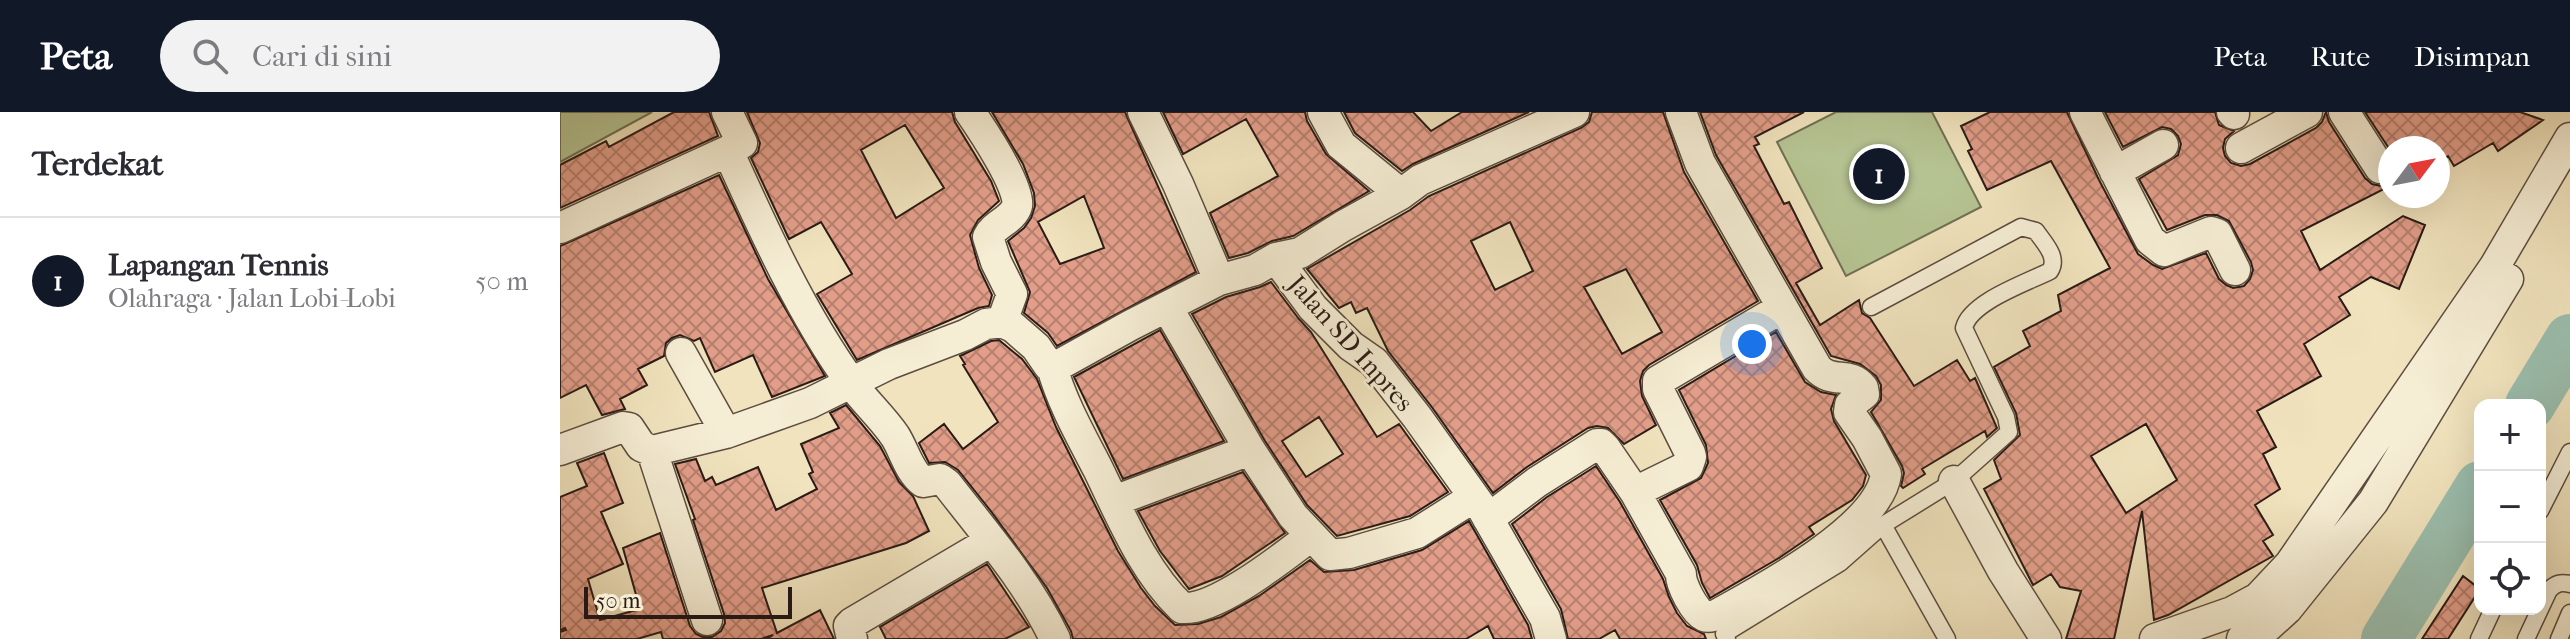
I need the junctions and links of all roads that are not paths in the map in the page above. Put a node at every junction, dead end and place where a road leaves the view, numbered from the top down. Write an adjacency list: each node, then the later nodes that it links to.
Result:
1 (727, 112): 13 (street)
2 (970, 112): 25 (street)
3 (1143, 112): 21 (street)
4 (1323, 112): 17 (street)
5 (1574, 112): 17 (street)
6 (1681, 112): 24 (street)
7 (2085, 112): 15 (street)
8 (2307, 112): 12 (street)
9 (2344, 112): 14 (street)
10 (2570, 138): 52 (street)
11 (2163, 145): 15 (street)
12 (2241, 148)
13 (728, 151): 18 (street); 28 (street)
14 (2378, 165)
15 (2115, 172): 20 (street)
16 (2570, 179): 53 (street)
17 (1401, 194): 19 (street)
18 (560, 228)
19 (1276, 258): 21 (street, Jalan SD Inpres); 38 (street, Jalan SD Inpres)
20 (2235, 270)
21 (1219, 280): 22 (street, Jalan SD Inpres)
22 (1167, 307): 27 (street, Jalan SD Inpres); 31 (street)
23 (1871, 307): 34 (lane)
24 (1782, 308): 35 (street); 35 (street)
25 (1002, 322): 27 (street); 28 (street)
26 (681, 353): 29 (street)
27 (1052, 367): 37 (street)
28 (852, 384): 29 (street); 41 (street)
29 (726, 433): 32 (street)
30 (560, 450): 32 (street)
31 (1250, 450): 37 (street); 40 (street)
32 (652, 451): 45 (street)
33 (2570, 452): 36 (lane)
34 (1954, 481): 39 (lane); 51 (street)
35 (1635, 492): 38 (street)
36 (2546, 499)
37 (1114, 501): 40 (street)
38 (1481, 508): 40 (street); 48 (street, Jalan SD Inpres)
39 (1883, 525): 49 (lane); 50 (lane)
40 (1311, 536)
41 (991, 541): 46 (street); 47 (street)
42 (2570, 584): 55 (lane)
43 (2570, 613): 56 (lane)
44 (2490, 615): 54 (lane)
45 (707, 620)
46 (852, 639)
47 (1055, 639)
48 (1551, 639)
49 (1727, 639)
50 (1947, 639)
51 (2046, 639)
52 (2155, 639)
53 (2242, 639)
54 (2479, 639)
55 (2526, 639)
56 (2559, 639)

